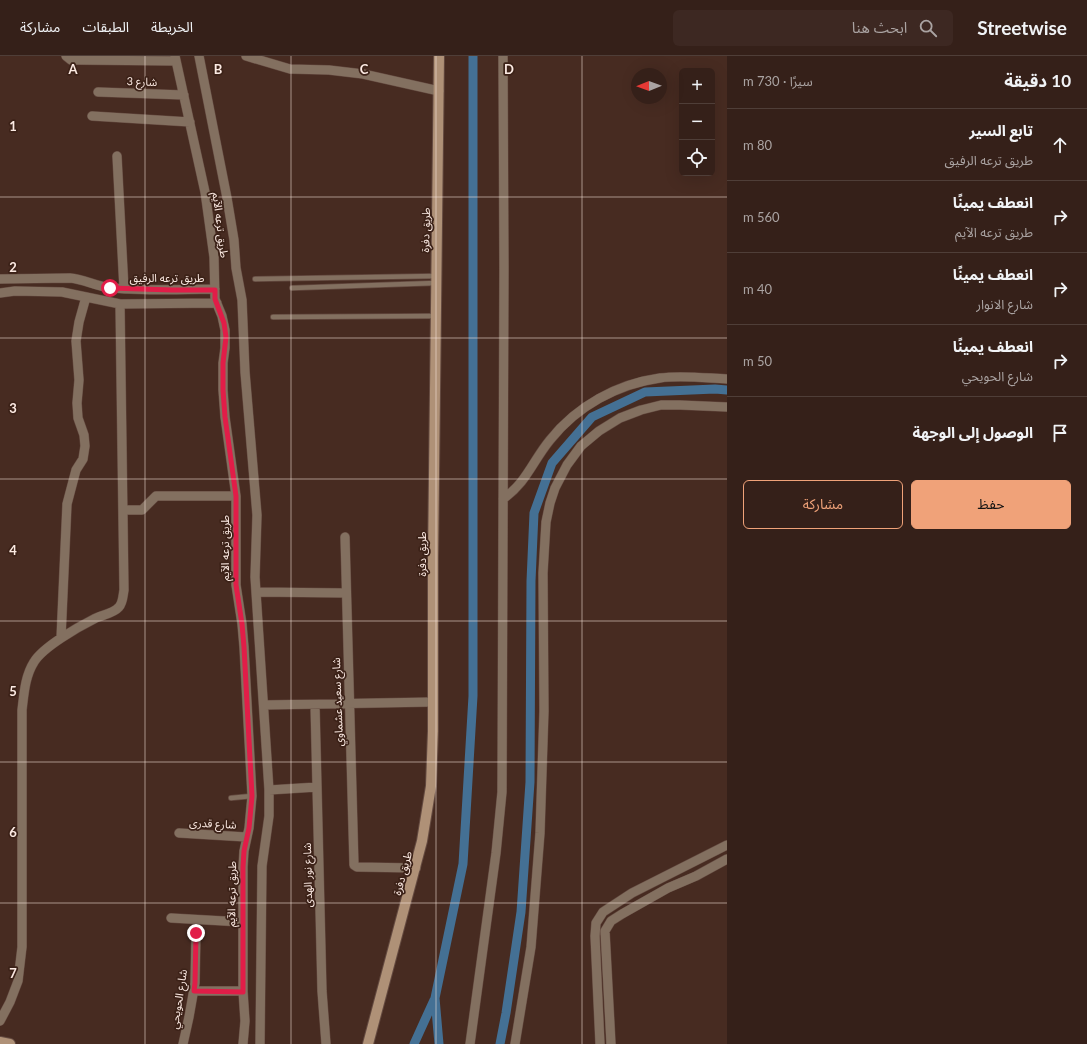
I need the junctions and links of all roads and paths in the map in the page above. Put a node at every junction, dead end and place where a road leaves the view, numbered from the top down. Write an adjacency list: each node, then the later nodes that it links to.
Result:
1 (66, 56): 6 (street)
2 (199, 56): 31 (street, طريق ترعه الآيم)
3 (246, 56): 7 (street)
4 (439, 56): 7 (main road, طريق دفرة)
5 (503, 56): 28 (street)
6 (176, 58): 9 (street, طريق ترعه الآيم)
7 (439, 91): 15 (main road, طريق دفرة)
8 (98, 92): 9 (street, شارع 3)
9 (184, 95): 11 (street, طريق ترعه الآيم)
10 (92, 116): 11 (street)
11 (190, 122): 18 (street, طريق ترعه الآيم)
12 (118, 156): 17 (street)
13 (255, 278): 15 (lane)
14 (0, 279): 17 (street, طريق ترعه الرفيق)
15 (437, 280): 16 (lane); 23 (main road, طريق دفرة)
16 (292, 288)
17 (124, 289): 18 (street, طريق ترعه الرفيق)
18 (215, 290): 21 (street, طريق ترعه الآيم)
19 (0, 293): 20 (street)
20 (86, 297): 22 (street); 33 (street)
21 (216, 303): 22 (street); 27 (street, طريق ترعه الآيم)
22 (120, 304): 29 (street)
23 (436, 316): 24 (lane); 34 (main road, طريق دفرة)
24 (273, 317)
25 (727, 379): 28 (street)
26 (727, 407): 64 (street)
27 (236, 496): 29 (street); 40 (street, طريق ترعه الآيم)
28 (503, 499): 63 (street)
29 (124, 510): 33 (street)
30 (345, 537): 32 (street, شارع سعيد عشماوي)
31 (256, 592): 32 (street); 37 (street, طريق ترعه الآيم)
32 (346, 592): 36 (street, شارع سعيد عشماوي)
33 (61, 638): 52 (street)
34 (433, 702): 36 (street); 46 (main road, طريق دفرة)
35 (315, 704): 36 (street); 37 (street); 38 (street, شارع نور الهدى)
36 (349, 704): 46 (street, شارع سعيد عشماوي)
37 (264, 705): 39 (street, طريق ترعه الآيم)
38 (317, 787): 39 (street); 61 (street, شارع نور الهدى)
39 (269, 790): 54 (street, طريق ترعه الآيم)
40 (252, 796): 41 (lane); 43 (street, طريق ترعه الآيم)
41 (231, 798)
42 (178, 833): 43 (street, شارع قدرى)
43 (246, 837): 48 (street, طريق ترعه الآيم)
44 (727, 845): 65 (street)
45 (727, 859): 66 (street)
46 (416, 868): 62 (main road, طريق دفرة)
47 (171, 918): 48 (street)
48 (242, 922): 51 (street, طريق ترعه الآيم)
49 (196, 933): 50 (street, شارع الحويحي)
50 (194, 991): 51 (street); 58 (street, شارع الحويحي)
51 (243, 992): 53 (street, طريق ترعه الآيم)
52 (0, 1021)
53 (245, 1021): 54 (street); 59 (street, طريق ترعه الآيم)
54 (261, 1021): 60 (street, طريق ترعه الآيم)
55 (0, 1042): 56 (main road)
56 (7, 1044): 57 (main road)
57 (10, 1044)
58 (182, 1044)
59 (243, 1044)
60 (260, 1044)
61 (326, 1044)
62 (368, 1044)
63 (470, 1044)
64 (515, 1044)
65 (600, 1044)
66 (611, 1044)

